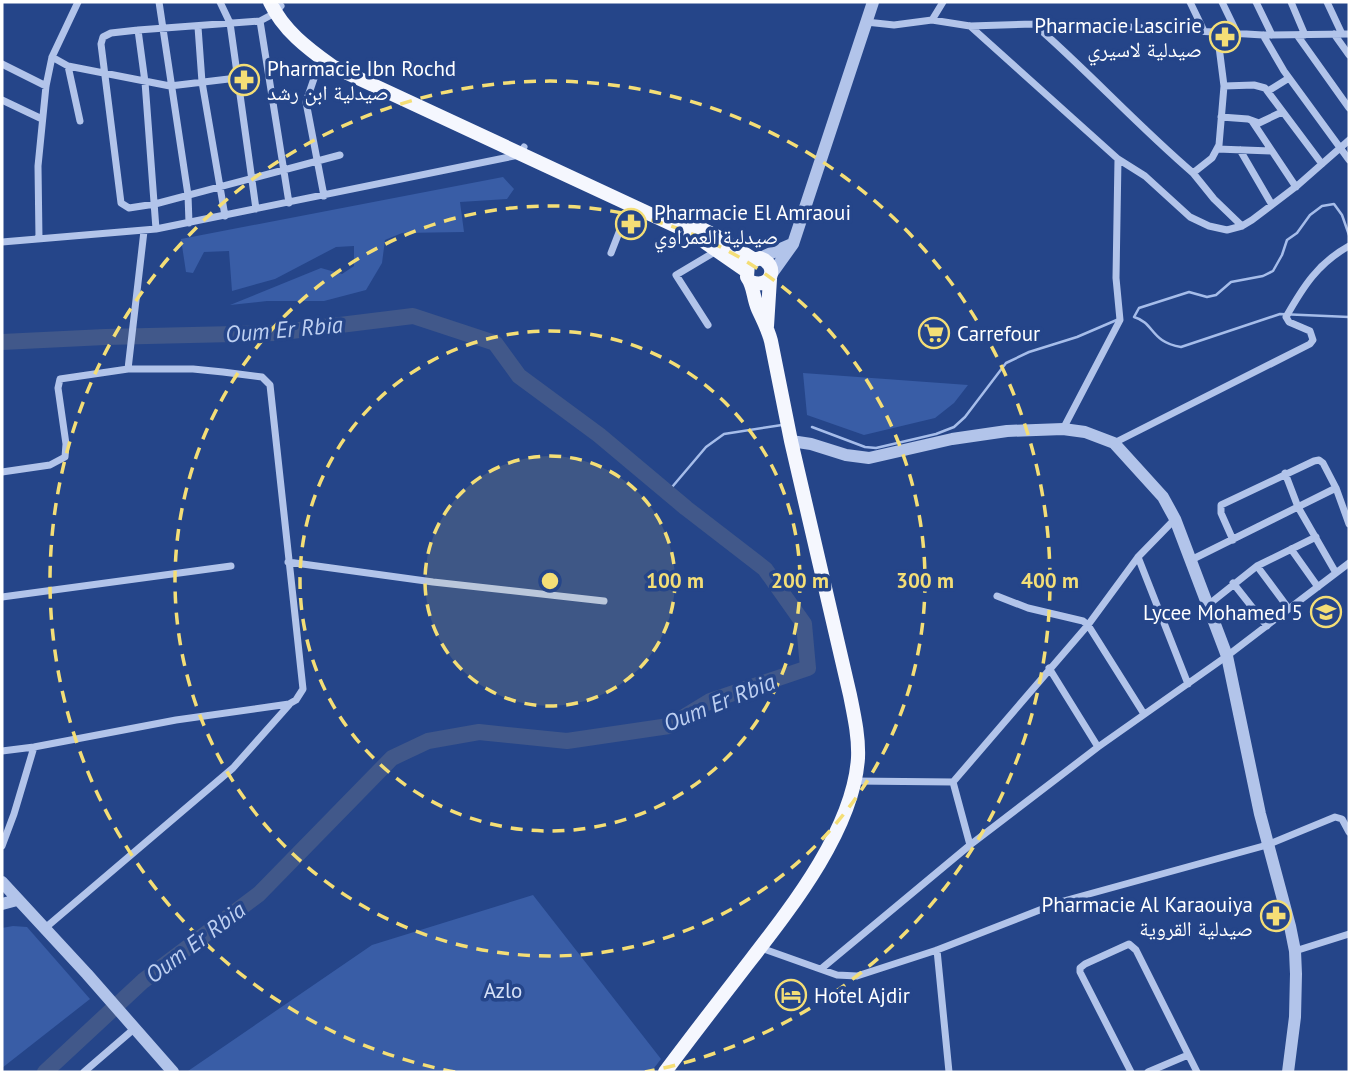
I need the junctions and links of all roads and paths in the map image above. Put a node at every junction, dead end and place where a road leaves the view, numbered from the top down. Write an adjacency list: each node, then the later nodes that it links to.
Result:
1 (78, 2): 28 (street)
2 (159, 2): 19 (street)
3 (220, 2): 15 (street)
4 (873, 2): 14 (street)
5 (943, 2): 12 (street)
6 (1190, 2): 21 (street)
7 (1222, 2): 23 (street)
8 (1256, 2): 25 (street)
9 (1291, 2): 26 (street)
10 (1327, 2): 24 (street)
11 (276, 6): 13 (street); 29 (main road); 48 (main road)
12 (932, 20): 14 (street); 17 (street)
13 (260, 21): 15 (street); 61 (street)
14 (866, 22): 80 (street)
15 (230, 23): 18 (street); 33 (street)
16 (1034, 24): 17 (street); 21 (street); 62 (street)
17 (970, 26): 56 (street)
18 (198, 27): 19 (street); 36 (street)
19 (162, 28): 20 (street); 38 (street)
20 (138, 30): 32 (street); 35 (street)
21 (1204, 31): 22 (street)
22 (1217, 31): 23 (street); 39 (street)
23 (1237, 33): 25 (street)
24 (1342, 34): 26 (street); 27 (street)
25 (1268, 35): 26 (street); 34 (street)
26 (1301, 35): 42 (street)
27 (1349, 55)
28 (52, 57): 31 (street); 37 (street)
29 (321, 58): 48 (main road); 58 (street)
30 (2, 64): 37 (street)
31 (68, 66): 32 (street); 46 (street)
32 (107, 75): 35 (street); 69 (street)
33 (237, 78): 36 (street); 63 (street)
34 (1289, 78): 40 (street); 50 (street)
35 (145, 82): 38 (street); 69 (street)
36 (202, 82): 38 (street); 64 (street)
37 (46, 86): 45 (street)
38 (170, 86): 66 (street)
39 (1224, 86): 40 (street); 44 (street)
40 (1268, 91): 43 (street)
41 (2, 100): 45 (street)
42 (1349, 108)
43 (1282, 112): 47 (street); 59 (street)
44 (1221, 117): 47 (street); 51 (street)
45 (42, 119): 78 (street)
46 (79, 121)
47 (1252, 121): 54 (street)
48 (489, 135): 53 (main road)
49 (1349, 140): 50 (street)
50 (1340, 147): 57 (street); 59 (street)
51 (1217, 149): 52 (street); 62 (street)
52 (1240, 150): 54 (street); 71 (street)
53 (522, 151): 60 (main road); 67 (street)
54 (1271, 151): 65 (street)
55 (340, 155): 58 (street)
56 (1118, 159): 75 (street); 89 (street)
57 (1349, 160)
58 (317, 161): 61 (street); 67 (street)
59 (1322, 164): 65 (street)
60 (555, 165): 70 (main road); 84 (main road)
61 (284, 170): 63 (street); 68 (street)
62 (1193, 173): 75 (street)
63 (251, 179): 64 (street); 72 (street)
64 (221, 186): 66 (street); 73 (street)
65 (1296, 187): 71 (street)
66 (188, 195): 69 (street); 74 (street)
67 (324, 196): 68 (street)
68 (289, 203): 72 (street)
69 (155, 204): 76 (street)
70 (630, 204): 82 (main road); 83 (street)
71 (1272, 205): 75 (street)
72 (256, 209): 73 (street)
73 (225, 216): 74 (street)
74 (189, 223): 76 (street)
75 (1242, 226)
76 (156, 229): 77 (street)
77 (144, 231): 78 (street); 88 (street)
78 (39, 239): 79 (street)
79 (2, 242)
80 (793, 244): 84 (street); 85 (street)
81 (1349, 246): 91 (street)
82 (718, 250): 84 (main road); 86 (street)
83 (611, 253)
84 (752, 267): 85 (main road); 85 (main road); 87 (main road)
85 (771, 276): 87 (main road)
86 (708, 325)
87 (767, 327): 90 (main road)
88 (128, 369): 92 (street); 103 (street)
89 (1063, 429): 90 (street); 91 (street)
90 (791, 441): 125 (main road)
91 (1114, 443): 96 (street)
92 (2, 472)
93 (1285, 473): 94 (street); 95 (street); 99 (street)
94 (1336, 488): 95 (street); 97 (street)
95 (1298, 507): 98 (street); 99 (street)
96 (1175, 519): 101 (street); 102 (street)
97 (1349, 524)
98 (1316, 537): 100 (street); 107 (street)
99 (1233, 540): 102 (street)
100 (1292, 549): 106 (street); 109 (street)
101 (1138, 557): 115 (street); 119 (street)
102 (1191, 560): 113 (street)
103 (288, 562): 112 (street); 120 (street)
104 (1349, 563): 107 (street)
105 (231, 566): 111 (street)
106 (1257, 566): 108 (street); 114 (street)
107 (1336, 573): 109 (street)
108 (1233, 583): 113 (street); 116 (street)
109 (1318, 587): 114 (street)
110 (997, 596): 115 (street)
111 (2, 597)
112 (604, 601)
113 (1208, 605): 117 (street)
114 (1289, 609): 116 (street)
115 (1088, 625): 118 (street); 121 (street)
116 (1267, 626): 117 (street)
117 (1227, 656): 119 (street); 129 (street)
118 (1049, 668): 123 (street); 126 (street)
119 (1188, 684): 121 (street)
120 (289, 704): 122 (street); 134 (street)
121 (1144, 715): 123 (street)
122 (34, 747): 124 (street); 130 (street)
123 (1098, 747): 128 (street)
124 (2, 751)
125 (855, 781): 126 (street); 136 (main road)
126 (953, 782): 128 (street)
127 (1349, 832): 129 (street)
128 (970, 845): 139 (street)
129 (1267, 845): 137 (street); 138 (street)
130 (2, 846)
131 (2, 881): 132 (street)
132 (17, 900): 133 (street); 134 (street)
133 (2, 904)
134 (44, 929): 140 (street)
135 (1349, 934): 138 (street)
136 (761, 948): 139 (street); 144 (main road)
137 (937, 950): 139 (street); 145 (street)
138 (1295, 951): 149 (street)
139 (821, 969)
140 (132, 1024): 142 (street); 143 (street)
141 (1188, 1055): 146 (street); 147 (street); 148 (street)
142 (85, 1072)
143 (173, 1072)
144 (665, 1072)
145 (949, 1072)
146 (1131, 1072)
147 (1148, 1072)
148 (1197, 1072)
149 (1288, 1072)

